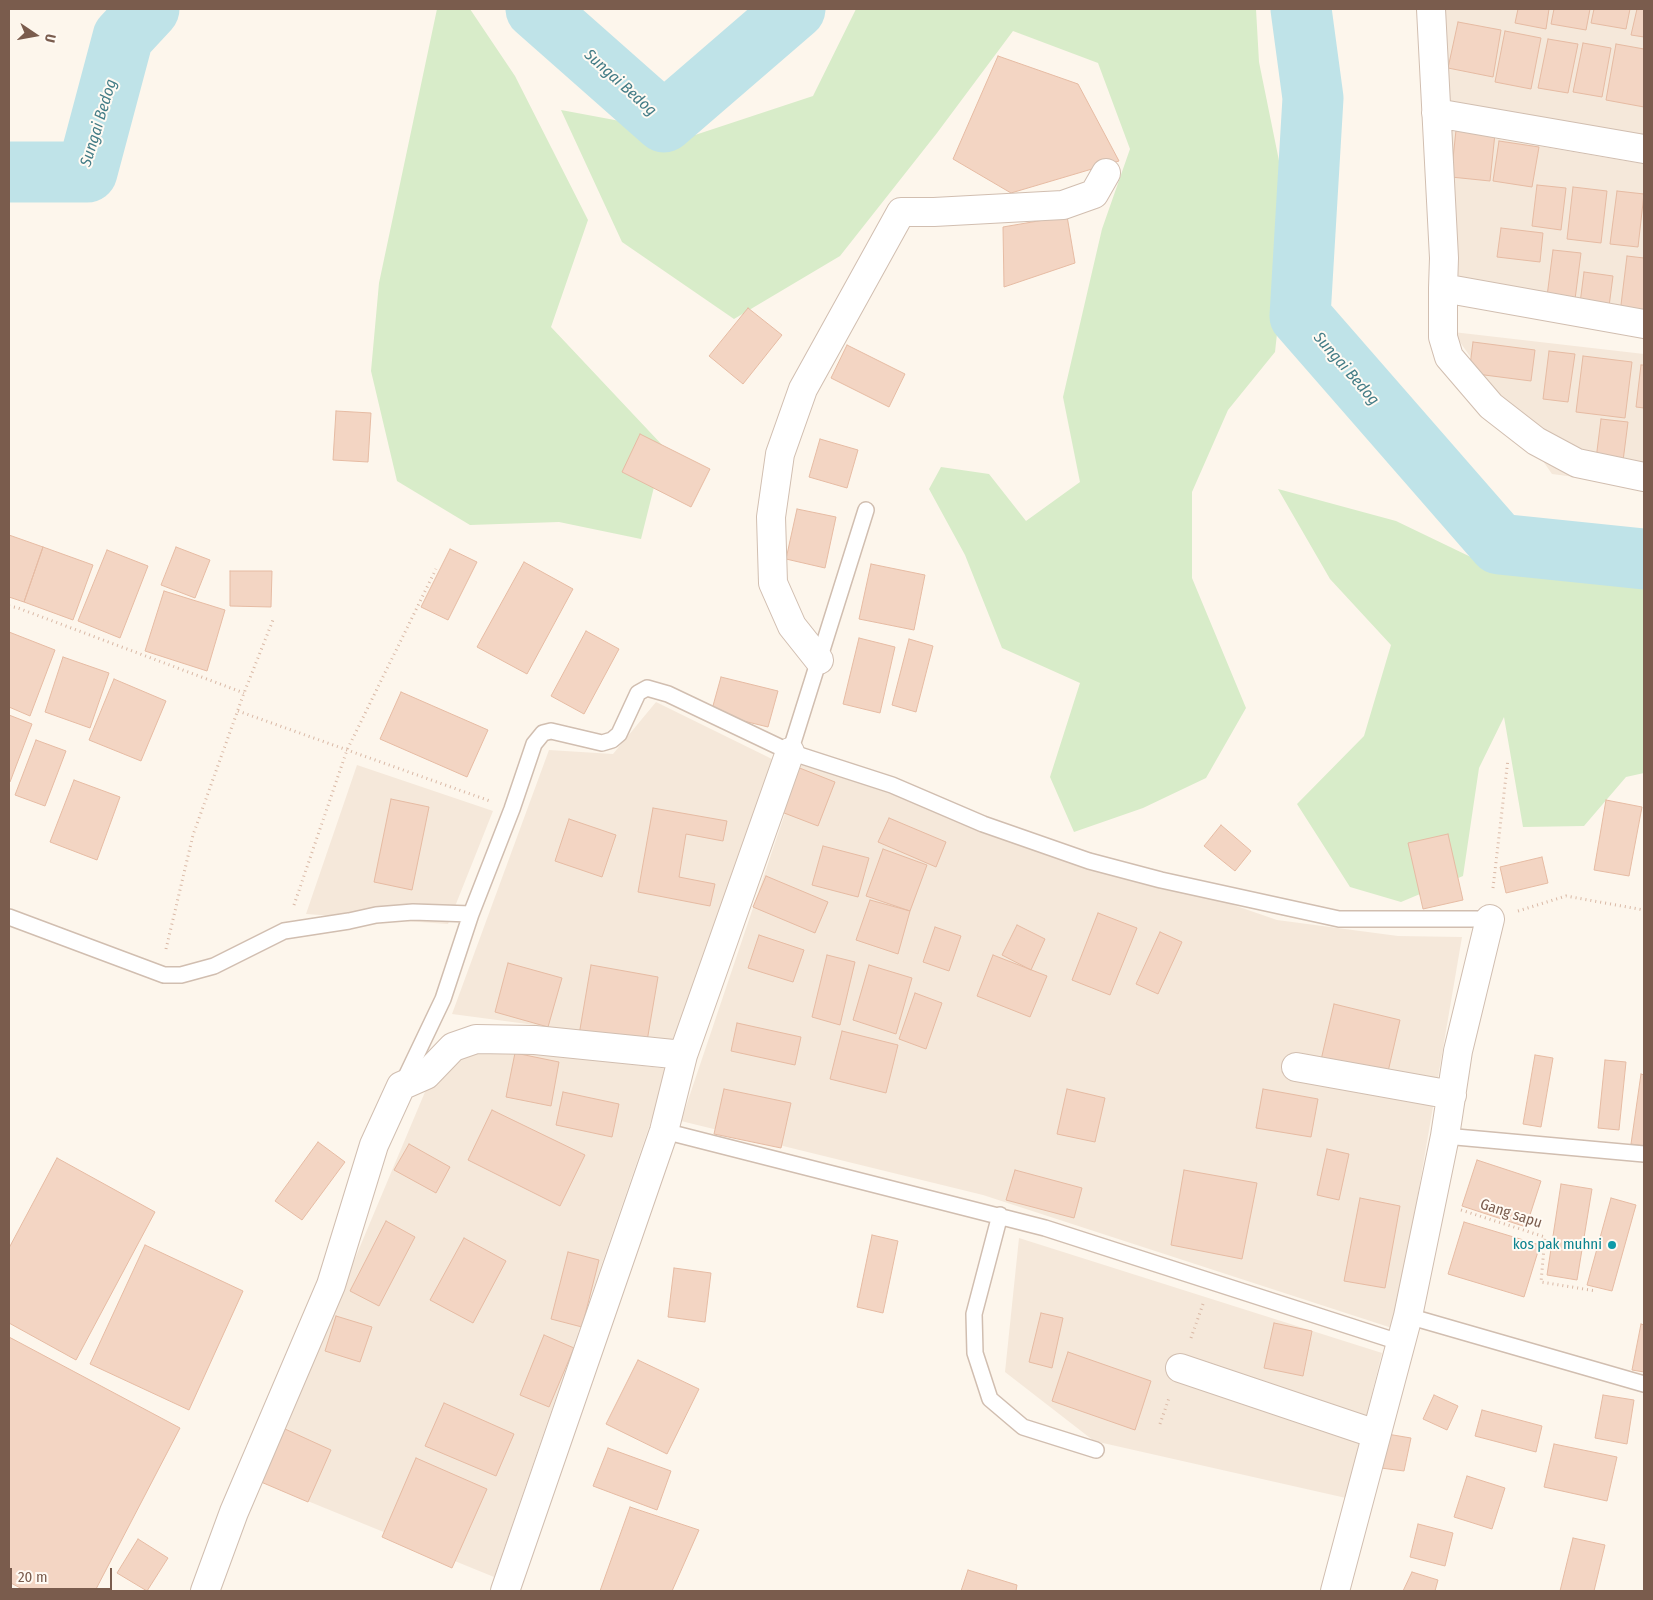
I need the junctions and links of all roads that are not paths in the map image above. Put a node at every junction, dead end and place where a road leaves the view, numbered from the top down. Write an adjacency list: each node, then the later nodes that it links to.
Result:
1 (1431, 9): 2 (street)
2 (1436, 113): 3 (street); 5 (street)
3 (1644, 150)
4 (1106, 173): 9 (street)
5 (1443, 288): 6 (street); 7 (street)
6 (1644, 324)
7 (1644, 477)
8 (866, 510): 9 (lane)
9 (819, 660): 10 (lane)
10 (790, 752): 11 (lane); 13 (lane); 14 (street)
11 (471, 914): 12 (lane); 16 (lane)
12 (9, 917)
13 (1490, 919): 17 (street)
14 (683, 1055): 16 (street); 18 (street)
15 (1296, 1067): 17 (street)
16 (401, 1086): 28 (street)
17 (1452, 1095): 19 (street)
18 (664, 1131): 21 (lane); 29 (street)
19 (1445, 1136): 20 (lane); 22 (street)
20 (1644, 1154)
21 (1000, 1215): 23 (lane); 27 (lane)
22 (1408, 1316): 23 (street); 25 (lane)
23 (1402, 1343): 26 (street)
24 (1180, 1368): 26 (street)
25 (1644, 1384)
26 (1376, 1434): 30 (street)
27 (1096, 1450)
28 (205, 1591)
29 (505, 1591)
30 (1334, 1591)

